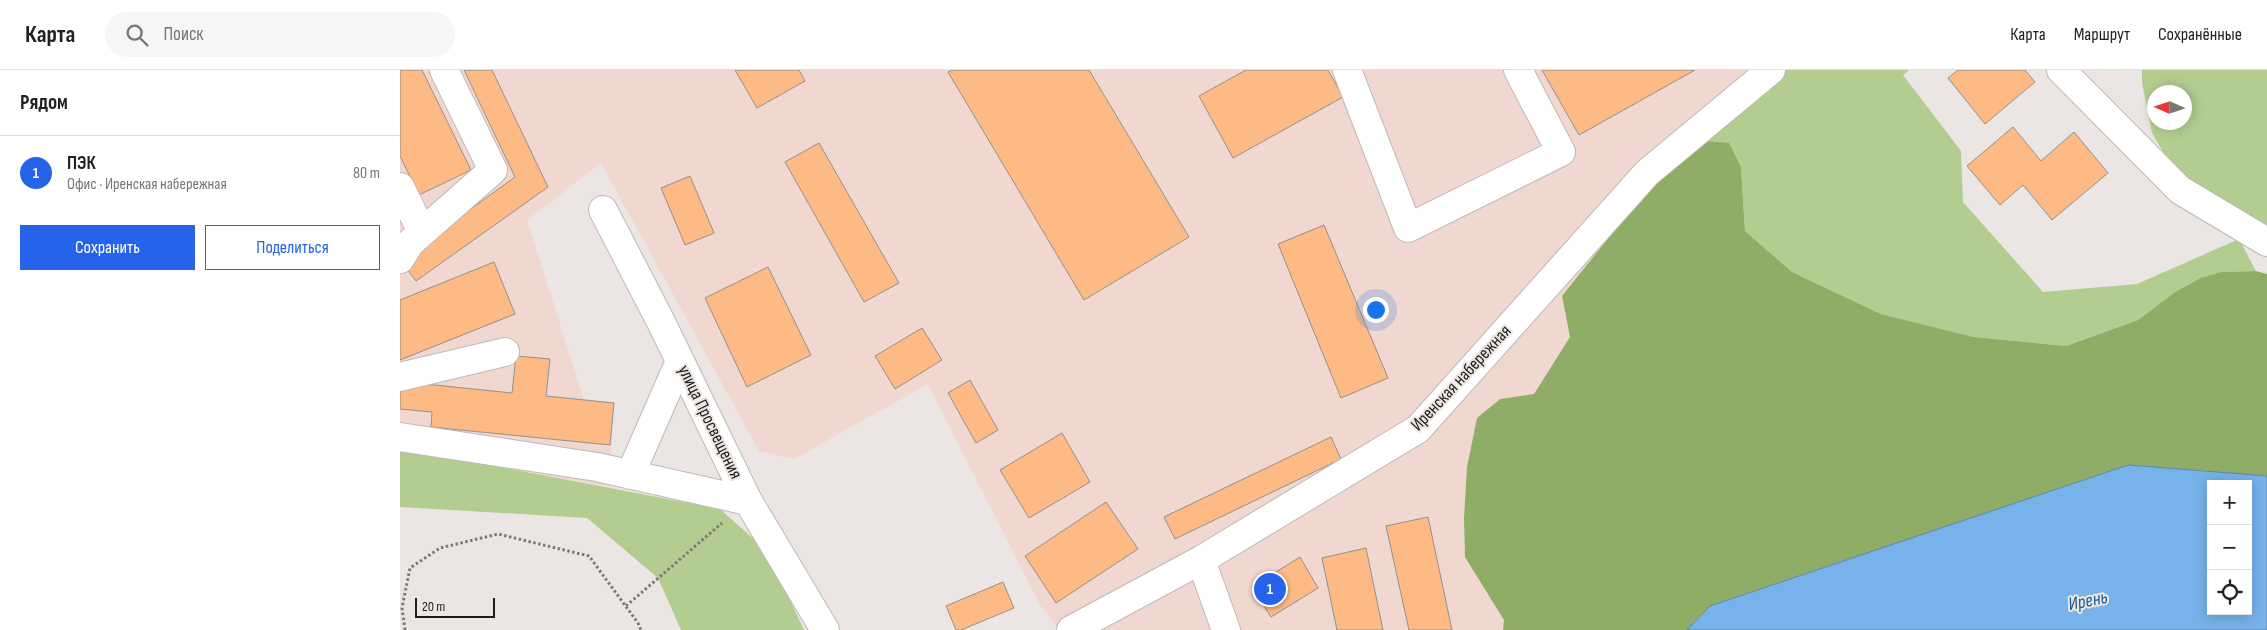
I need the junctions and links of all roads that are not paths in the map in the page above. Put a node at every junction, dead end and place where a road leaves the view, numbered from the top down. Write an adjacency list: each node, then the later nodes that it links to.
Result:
1 (444, 70): 8 (street)
2 (1347, 70): 3 (street)
3 (1518, 70)
4 (1771, 70): 17 (street, Иренская набережная)
5 (2060, 70): 9 (street)
6 (400, 187): 8 (street)
7 (603, 210): 12 (street, улица Просвещения)
8 (422, 232): 10 (street)
9 (2267, 242)
10 (400, 260)
11 (505, 352): 13 (street)
12 (680, 361): 15 (street); 16 (street, улица Просвещения)
13 (400, 377)
14 (400, 437): 15 (street)
15 (630, 475): 16 (street)
16 (748, 501): 18 (street, улица Просвещения)
17 (1201, 560): 19 (street, Иренская набережная); 20 (street)
18 (825, 630)
19 (1071, 630)
20 (1226, 630)

